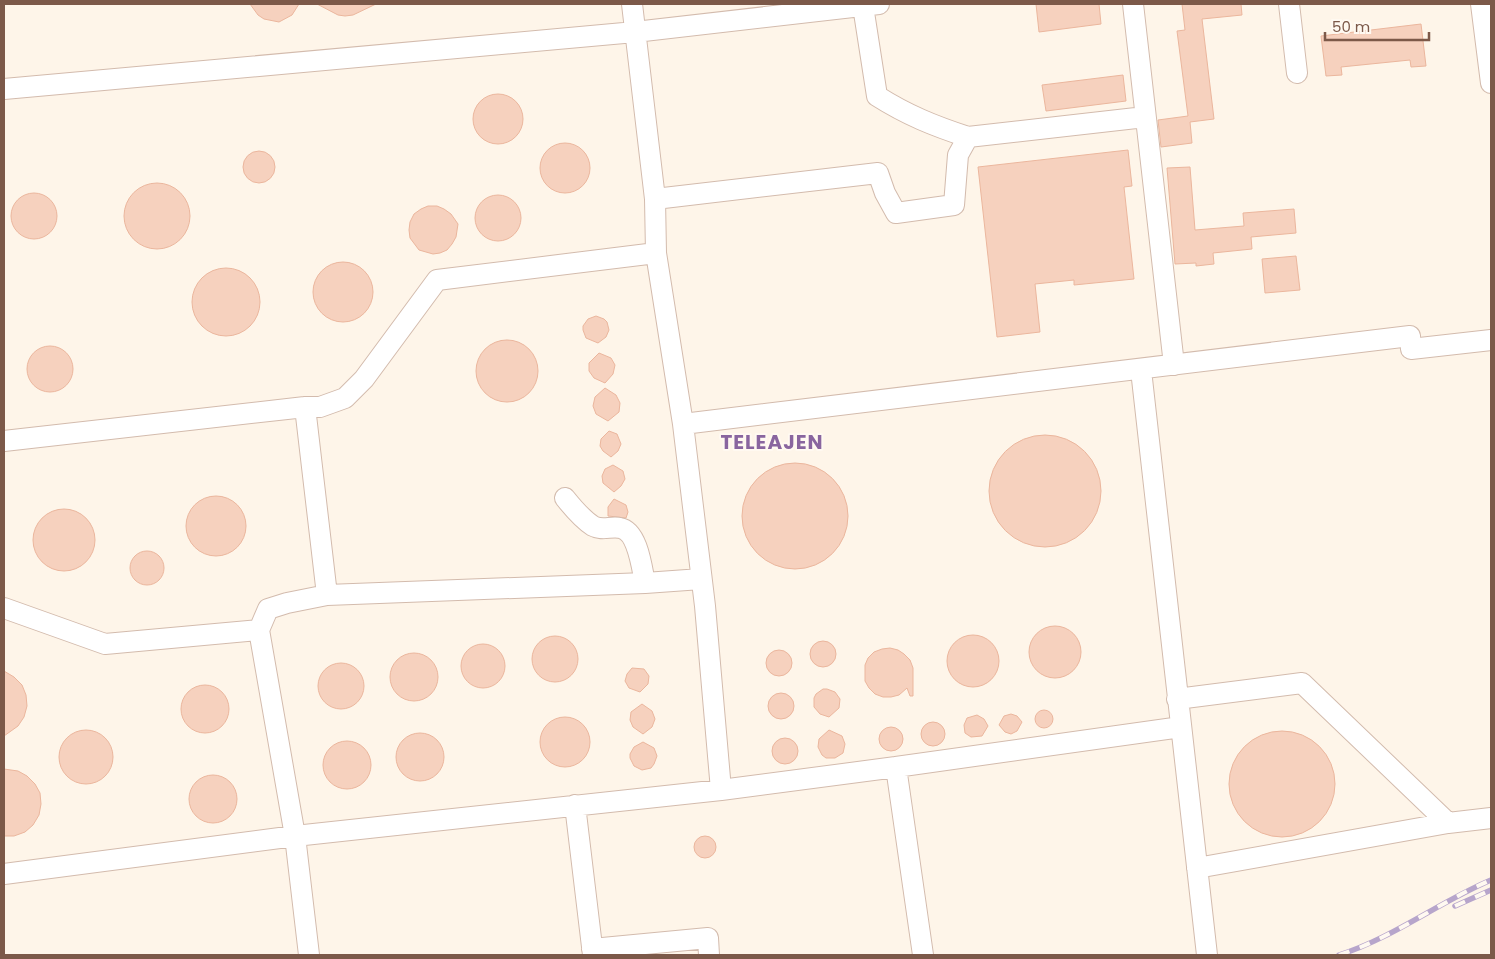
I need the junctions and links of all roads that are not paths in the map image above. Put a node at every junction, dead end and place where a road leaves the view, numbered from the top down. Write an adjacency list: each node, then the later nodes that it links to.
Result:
1 (632, 4): 6 (lane)
2 (1133, 4): 10 (lane)
3 (1289, 4): 7 (lane)
4 (1481, 4): 8 (lane)
5 (871, 5): 6 (lane); 11 (lane)
6 (635, 32): 9 (lane); 12 (lane)
7 (1297, 73)
8 (1491, 83)
9 (4, 89)
10 (1145, 117): 11 (lane); 15 (lane)
11 (968, 137): 12 (lane)
12 (655, 199): 13 (lane)
13 (656, 253): 17 (lane); 18 (lane)
14 (1491, 340): 15 (lane)
15 (1174, 365): 16 (lane)
16 (1141, 370): 18 (lane); 26 (lane)
17 (305, 407): 19 (lane); 23 (lane)
18 (683, 424): 21 (lane)
19 (4, 441)
20 (565, 498): 22 (lane)
21 (701, 579): 22 (lane); 29 (lane)
22 (645, 583): 23 (lane)
23 (327, 595): 25 (lane)
24 (4, 608): 25 (lane)
25 (259, 630): 33 (lane)
26 (1177, 699): 27 (lane); 32 (lane)
27 (1181, 727): 28 (lane); 34 (lane)
28 (896, 767): 29 (lane); 39 (lane)
29 (720, 790): 30 (lane)
30 (575, 805): 33 (lane); 36 (lane)
31 (1491, 818): 32 (lane)
32 (1448, 823): 34 (lane)
33 (295, 836): 35 (lane); 37 (lane)
34 (1197, 868): 40 (lane)
35 (4, 874)
36 (592, 952): 38 (lane)
37 (309, 955)
38 (709, 955)
39 (923, 955)
40 (1206, 955)

